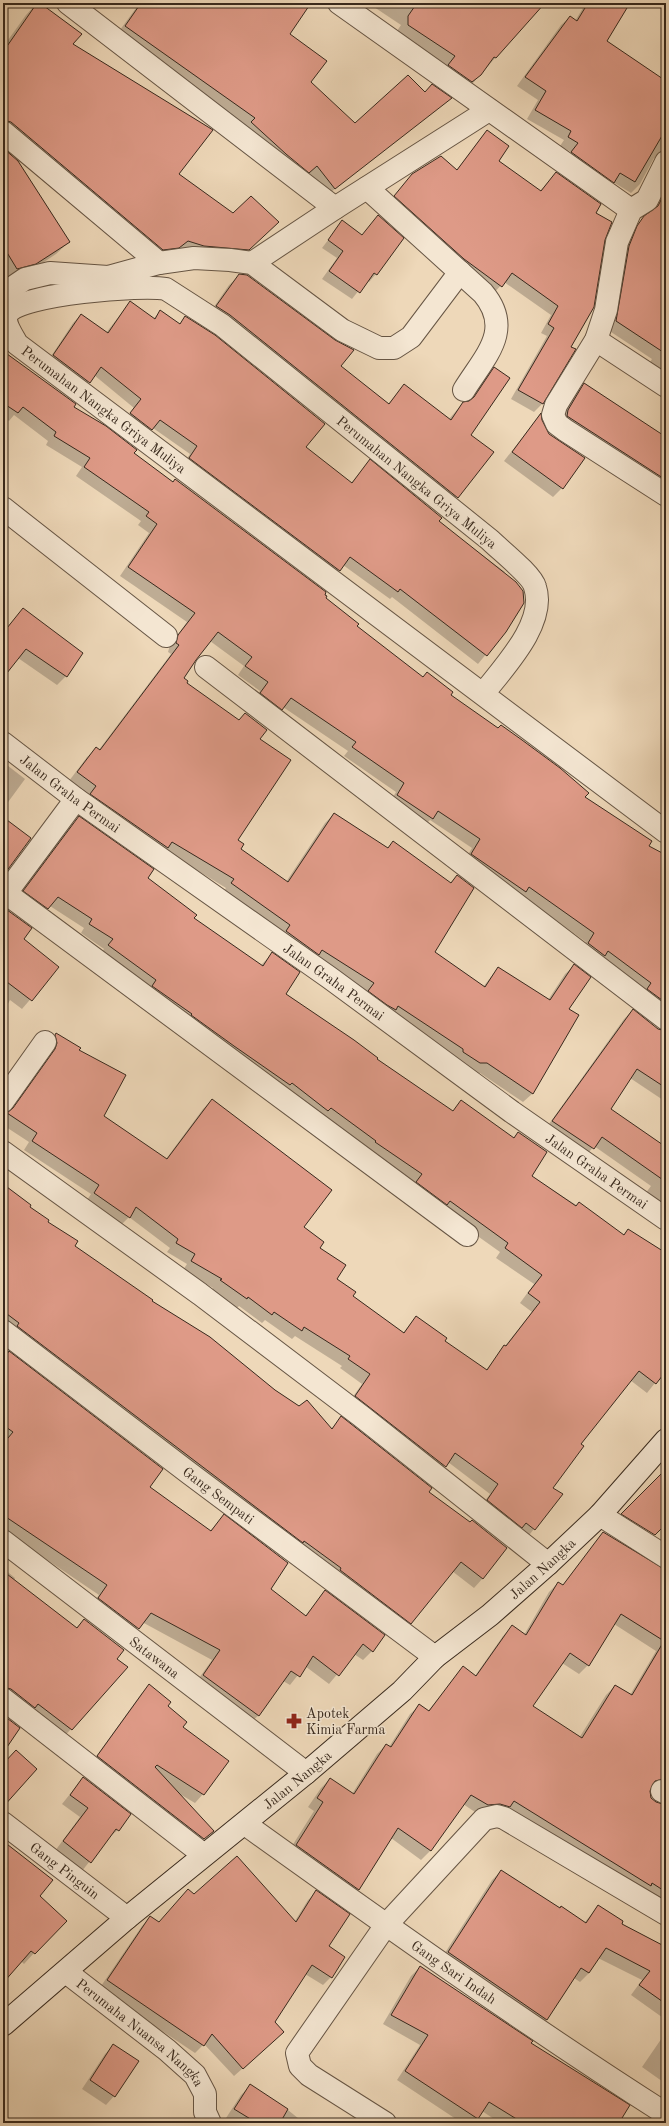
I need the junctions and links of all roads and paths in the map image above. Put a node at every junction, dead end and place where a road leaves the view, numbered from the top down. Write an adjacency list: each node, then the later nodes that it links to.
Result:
1 (68, 3): 7 (street)
2 (339, 3): 3 (street)
3 (489, 110): 6 (street); 8 (street)
4 (3, 132): 9 (street)
5 (666, 162): 8 (street)
6 (367, 188): 7 (street); 11 (street)
7 (335, 208): 10 (street)
8 (631, 210): 13 (street)
9 (159, 263): 10 (street); 12 (street)
10 (252, 264): 11 (street)
11 (460, 272): 15 (street)
12 (3, 294)
13 (596, 340): 14 (street); 16 (street)
14 (666, 386)
15 (464, 390)
16 (666, 495)
17 (3, 508): 18 (street)
18 (166, 636)
19 (206, 667): 25 (street)
20 (483, 694): 20 (street, Perumahan Nangka Griya Muliya); 23 (street, Perumahan Nangka Griya Muliya)
21 (3, 743): 22 (street, Jalan Graha Permai)
22 (76, 799): 24 (street); 29 (street, Jalan Graha Permai)
23 (666, 832)
24 (4, 892): 30 (street)
25 (666, 1019)
26 (45, 1042): 27 (street)
27 (3, 1101)
28 (3, 1152): 36 (street)
29 (666, 1219)
30 (467, 1234)
31 (3, 1331): 37 (street, Gang Sempati)
32 (666, 1440): 33 (street, Jalan Nangka)
33 (600, 1515): 35 (street); 36 (street, Jalan Nangka)
34 (3, 1541): 39 (street, Satawana)
35 (666, 1557)
36 (548, 1564): 37 (street, Jalan Nangka)
37 (435, 1657): 39 (street, Jalan Nangka)
38 (3, 1699): 42 (street)
39 (306, 1773): 41 (street, Jalan Nangka)
40 (3, 1823): 44 (street, Gang Pinguin)
41 (245, 1824): 42 (street, Jalan Nangka); 45 (street, Gang Sari Indah)
42 (204, 1855): 44 (street, Jalan Nangka)
43 (666, 1914): 45 (street)
44 (127, 1918): 46 (street, Jalan Nangka)
45 (386, 1925): 48 (street, Gang Sari Indah); 50 (street)
46 (66, 1972): 47 (street, Jalan Nangka); 49 (street, Perumaha Nuansa Nangka)
47 (3, 2025)
48 (666, 2114)
49 (210, 2123)
50 (385, 2123)

